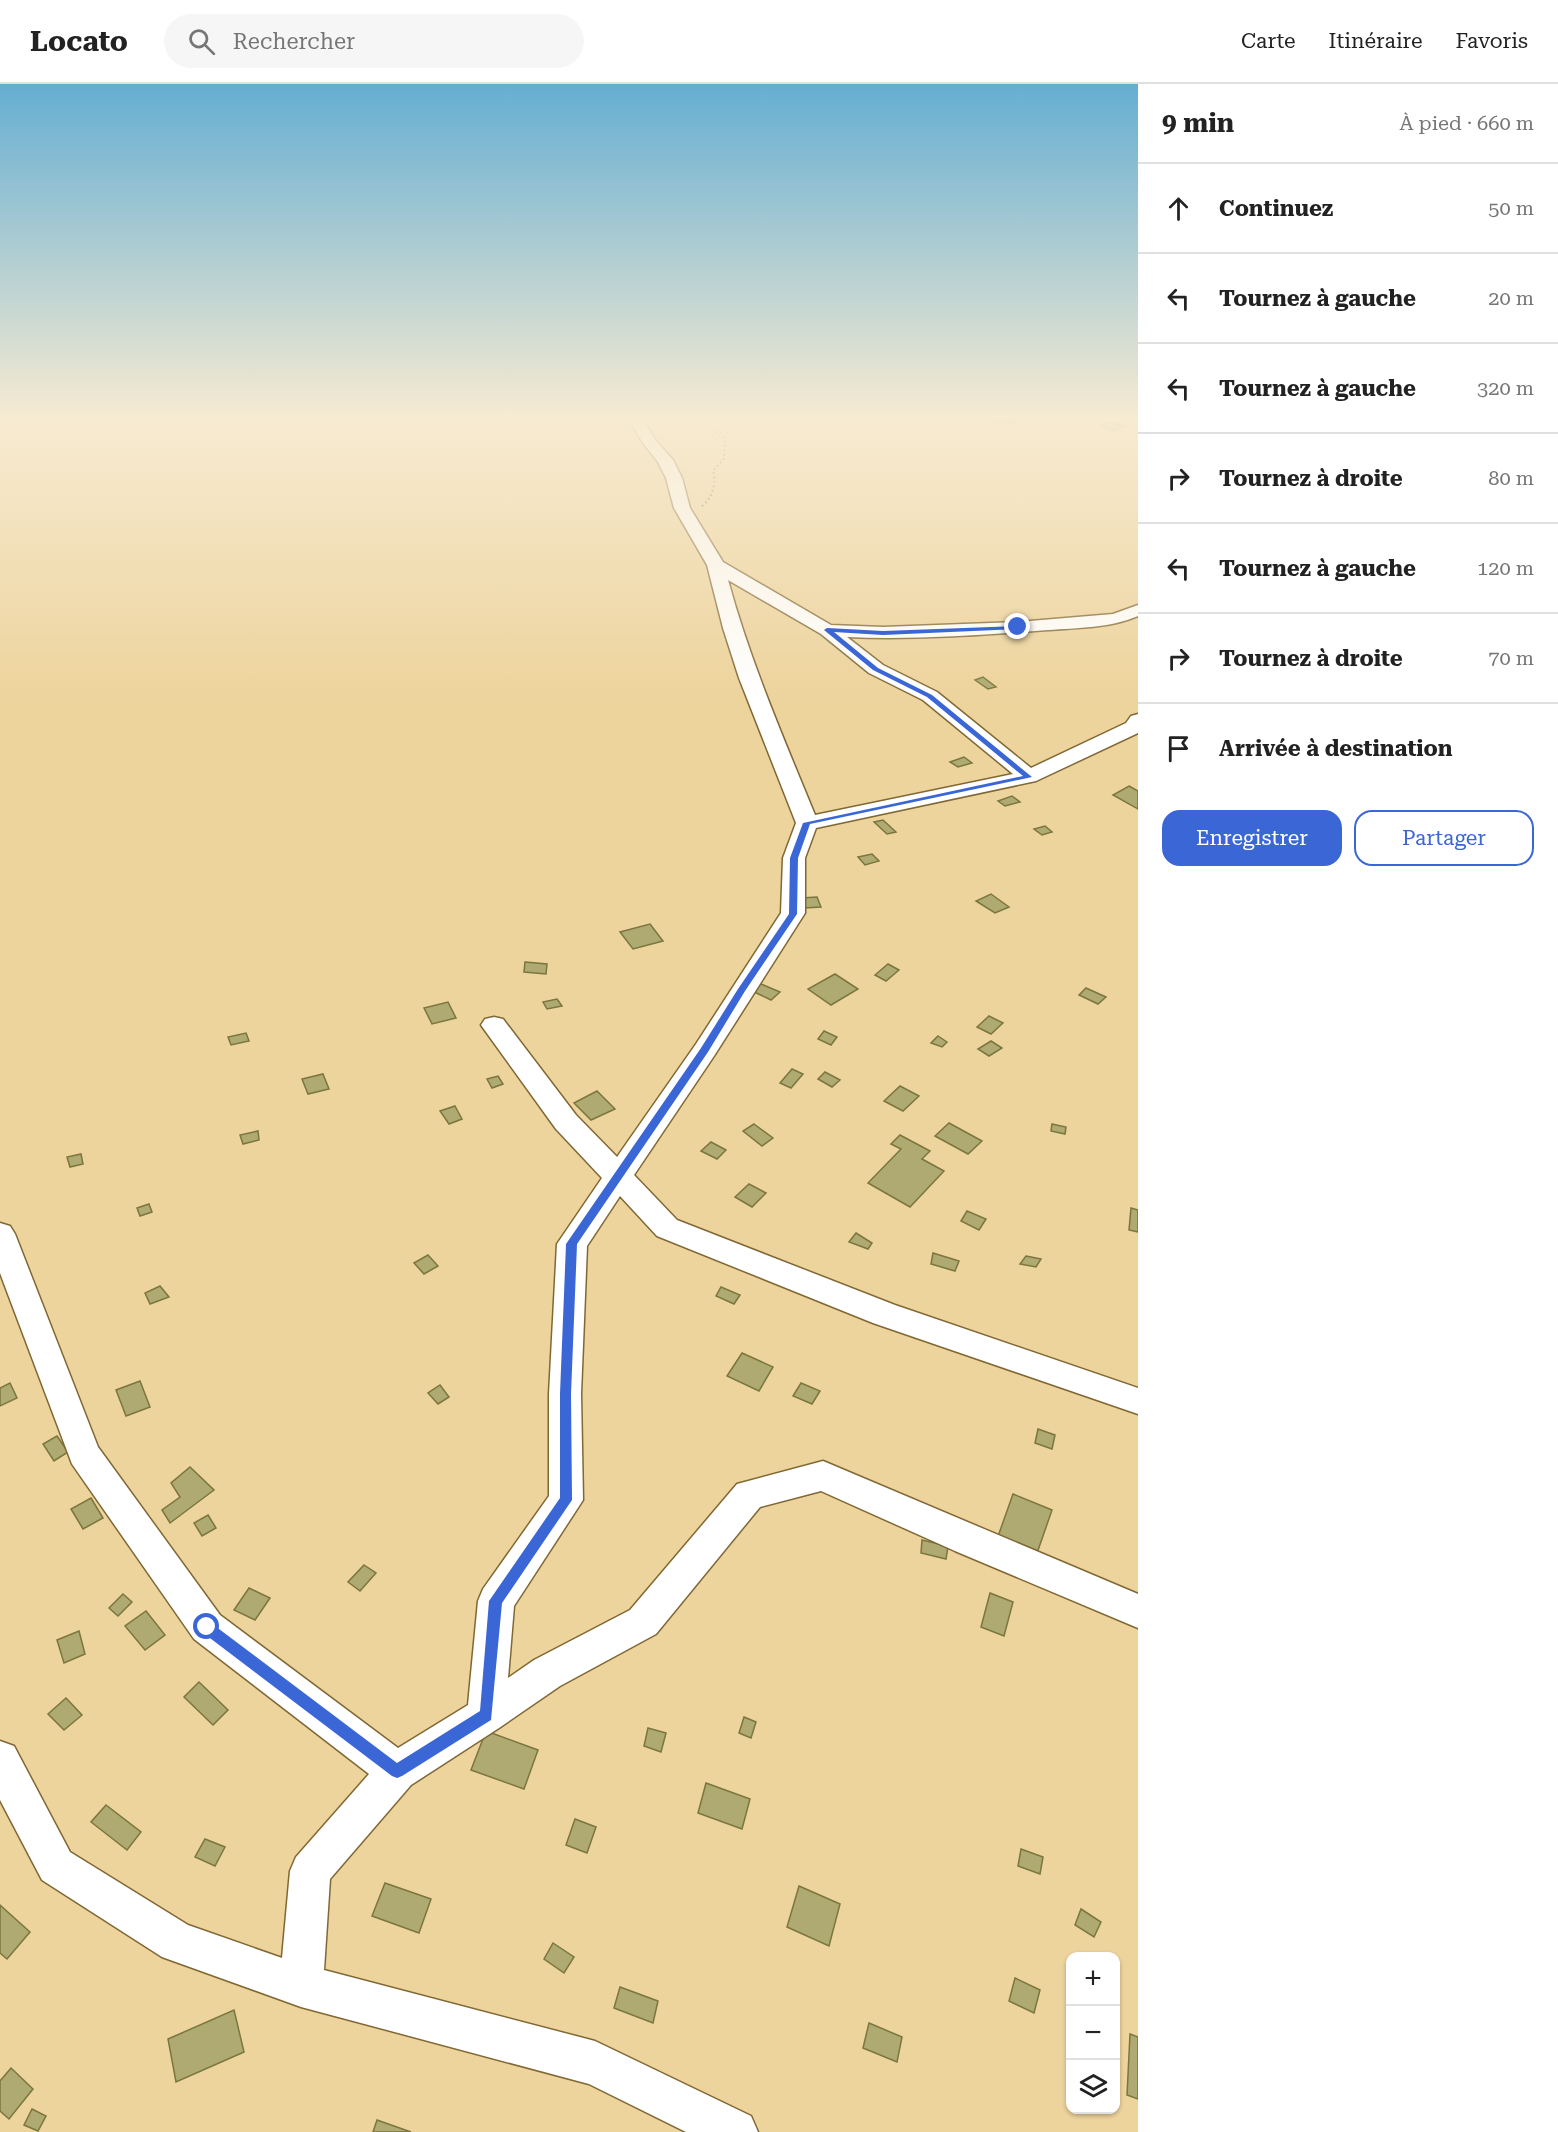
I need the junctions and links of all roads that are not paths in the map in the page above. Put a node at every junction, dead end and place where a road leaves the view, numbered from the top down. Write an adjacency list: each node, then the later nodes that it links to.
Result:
1 (684, 512): 2 (street)
2 (716, 565): 4 (street); 7 (street)
3 (1138, 610): 4 (street)
4 (827, 630): 6 (street)
5 (1137, 725): 6 (street)
6 (1029, 777): 7 (street)
7 (807, 823): 9 (street)
8 (494, 1024): 9 (street)
9 (618, 1176): 11 (street); 13 (street)
10 (0, 1234): 15 (street)
11 (1138, 1401)
12 (1138, 1611): 13 (street)
13 (486, 1715): 15 (street)
14 (0, 1760): 16 (street)
15 (397, 1771): 16 (street)
16 (301, 1986): 17 (street)
17 (735, 2132)

